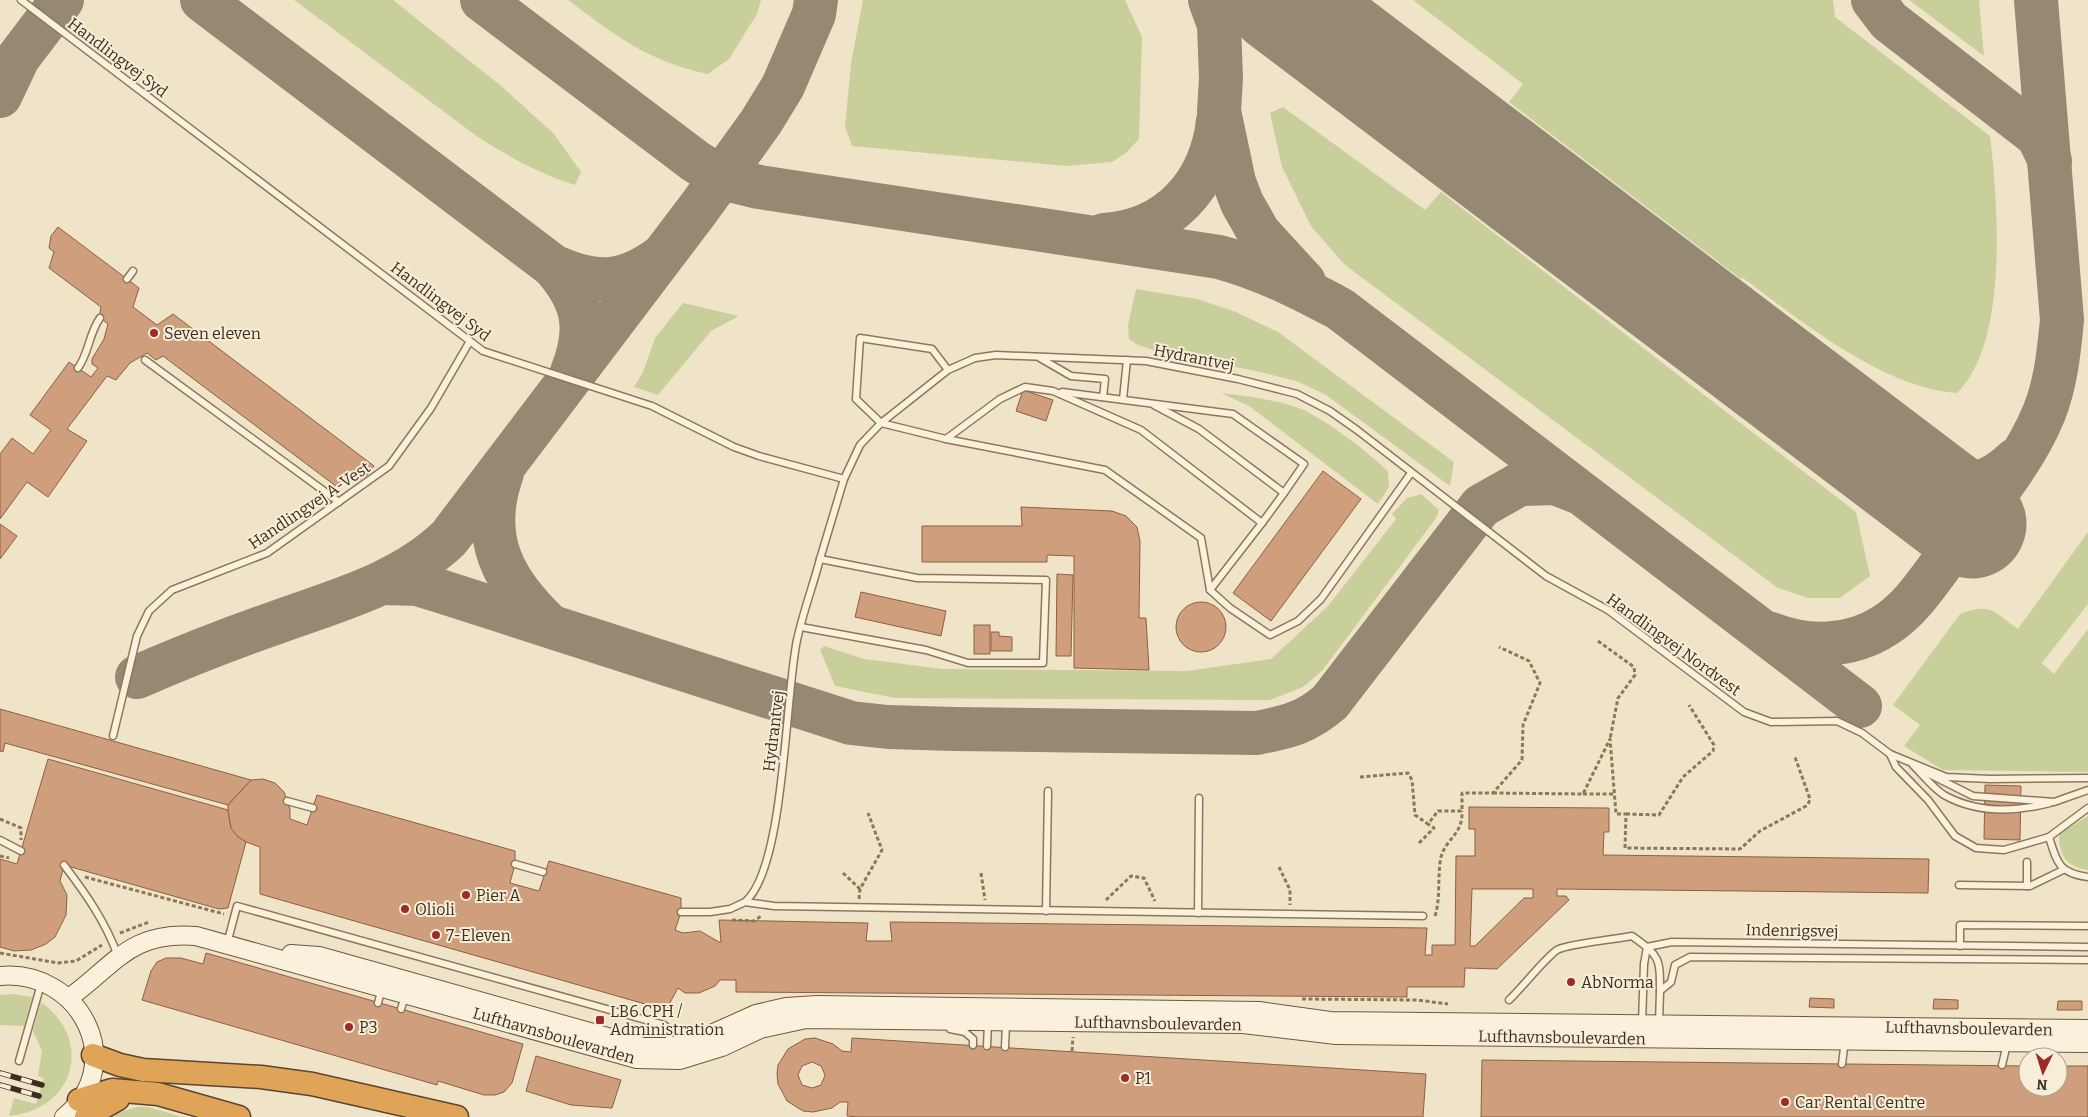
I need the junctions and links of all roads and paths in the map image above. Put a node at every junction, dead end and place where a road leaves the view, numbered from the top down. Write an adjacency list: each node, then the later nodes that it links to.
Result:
1 (21, 0): 5 (lane, Handlingvej Syd)
2 (133, 271): 3 (lane)
3 (127, 279)
4 (100, 318): 9 (lane)
5 (470, 341): 18 (lane, Handlingvej Syd); 20 (lane, Handlingvej A-Vest)
6 (1039, 357): 8 (lane, Hydrantvej); 10 (lane, Hydrantvej); 12 (lane)
7 (145, 360): 20 (lane)
8 (1127, 360): 13 (lane); 17 (lane, Hydrantvej)
9 (78, 368)
10 (948, 370): 15 (lane, Hydrantvej); 15 (lane)
11 (1053, 391): 12 (lane); 16 (lane); 21 (lane)
12 (1103, 397): 13 (lane)
13 (1123, 399): 14 (lane)
14 (1151, 403): 19 (lane); 19 (lane)
15 (882, 423): 16 (lane); 18 (lane)
16 (946, 438): 23 (lane)
17 (1411, 474): 23 (lane); 30 (lane, Handlingvej Nordvest)
18 (844, 479): 22 (lane, Hydrantvej)
19 (1284, 493): 21 (lane)
20 (339, 502): 28 (lane, Handlingvej A-Vest)
21 (1262, 523): 23 (lane)
22 (820, 559): 24 (lane, Hydrantvej); 24 (lane)
23 (1210, 590)
24 (801, 627): 65 (lane, Hydrantvej)
25 (1598, 641): 29 (path)
26 (1499, 647): 37 (path)
27 (1689, 705): 46 (path)
28 (114, 736)
29 (1610, 739): 38 (path); 39 (path)
30 (1890, 754): 32 (lane); 49 (lane)
31 (1795, 757): 46 (path)
32 (1908, 761): 34 (lane); 42 (lane); 42 (lane)
33 (1360, 777): 48 (path)
34 (2088, 778)
35 (2088, 790): 42 (lane)
36 (1048, 791): 69 (lane)
37 (1493, 792): 38 (path); 48 (path)
38 (1583, 794): 39 (path)
39 (1615, 794): 46 (path)
40 (1199, 798): 73 (lane)
41 (287, 801): 43 (lane)
42 (2054, 802)
43 (313, 808)
44 (2088, 808): 49 (lane)
45 (868, 813): 64 (path)
46 (1626, 814)
47 (0, 819): 52 (path)
48 (1428, 824): 51 (path)
49 (2049, 837): 57 (lane)
50 (0, 840): 52 (lane)
51 (1419, 843)
52 (21, 851)
53 (2027, 862): 63 (lane)
54 (515, 864): 58 (lane)
55 (64, 865): 66 (path); 82 (lane)
56 (1279, 867): 74 (path)
57 (2063, 870): 61 (lane); 63 (lane)
58 (543, 872)
59 (843, 873): 64 (path)
60 (981, 873): 68 (path)
61 (2088, 877)
62 (1959, 885): 63 (lane)
63 (2027, 886)
64 (860, 889): 67 (path)
65 (745, 902): 67 (lane); 70 (lane)
66 (237, 906): 77 (lane); 102 (lane)
67 (859, 908): 68 (lane)
68 (986, 910): 69 (lane)
69 (1046, 911): 71 (lane)
70 (680, 912)
71 (1098, 912): 72 (lane); 72 (path)
72 (1158, 913): 73 (lane)
73 (1198, 913): 74 (lane)
74 (1290, 914): 75 (lane)
75 (1423, 916)
76 (2088, 926): 78 (lane)
77 (227, 945): 81 (street, Lufthavnsboulevarden); 82 (street, Lufthavnsboulevarden)
78 (1960, 946): 79 (lane, Indenrigsvej); 80 (lane, Indenrigsvej)
79 (1647, 947): 86 (lane); 89 (lane); 95 (lane)
80 (2088, 948)
81 (250, 951): 87 (street, Lufthavnsboulevarden); 87 (street, Lufthavnsboulevarden)
82 (118, 956): 88 (street, Lufthavnsboulevarden)
83 (2088, 960): 86 (lane, Indenrigsvej)
84 (0, 976): 85 (street)
85 (42, 981): 88 (street); 104 (lane)
86 (1660, 991): 95 (lane)
87 (393, 992): 102 (street, Lufthavnsboulevarden)
88 (69, 998): 103 (street)
89 (1509, 1000)
90 (998, 1016): 91 (street, Lufthavnsboulevarden); 95 (street, Lufthavnsboulevarden); 100 (lane); 101 (lane); 102 (street, Lufthavnsboulevarden)
91 (905, 1020): 92 (lane); 102 (street, Lufthavnsboulevarden)
92 (932, 1029)
93 (941, 1029): 99 (lane)
94 (2088, 1029): 97 (street, Lufthavnsboulevarden)
95 (1650, 1031): 96 (street, Lufthavnsboulevarden)
96 (1845, 1033): 97 (street, Lufthavnsboulevarden); 105 (lane)
97 (2007, 1035): 98 (street, Lufthavnsboulevarden); 106 (lane)
98 (2088, 1043)
99 (973, 1045)
100 (987, 1046)
101 (1005, 1047)
102 (666, 1054)
103 (93, 1055): 107 (street); 110 (highway)
104 (19, 1061)
105 (1842, 1064)
106 (2002, 1065)
107 (83, 1109): 108 (street); 109 (highway)
108 (64, 1117)
109 (239, 1117)
110 (457, 1117)

